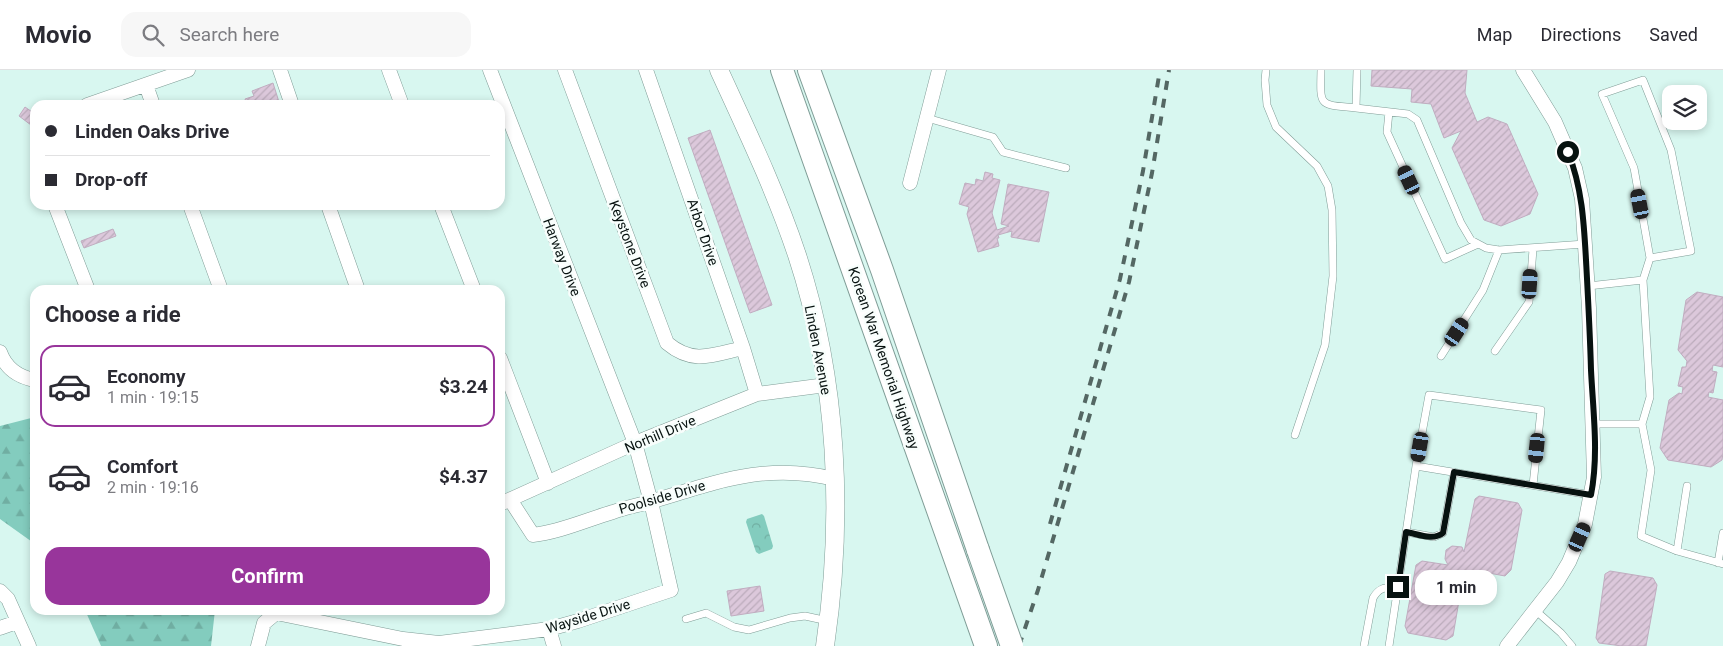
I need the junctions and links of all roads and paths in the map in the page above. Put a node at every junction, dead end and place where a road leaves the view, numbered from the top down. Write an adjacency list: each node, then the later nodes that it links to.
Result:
1 (188, 70): 15 (street)
2 (280, 70): 18 (street)
3 (389, 70): 19 (street)
4 (490, 70): 20 (street, Harway Drive)
5 (565, 70): 42 (street, Keystone Drive)
6 (646, 70): 42 (street, Arbor Drive)
7 (719, 70): 48 (street, Linden Avenue)
8 (782, 70): 81 (main road, Korean War Memorial Highway)
9 (809, 70): 82 (main road, Korean War Memorial Highway, bridge)
10 (939, 70): 24 (street)
11 (1266, 70): 52 (lane)
12 (1321, 70): 21 (lane)
13 (1357, 70): 21 (lane)
14 (1523, 70): 32 (street)
15 (146, 86): 16 (street); 17 (street)
16 (102, 100)
17 (151, 100)
18 (290, 100)
19 (400, 100)
20 (502, 100)
21 (1356, 108): 23 (lane)
22 (505, 109): 53 (street, Harway Drive)
23 (1389, 112): 31 (lane); 31 (lane)
24 (927, 118): 25 (lane); 26 (street)
25 (1066, 168)
26 (910, 183)
27 (57, 210): 37 (street)
28 (192, 210): 38 (street)
29 (330, 210): 39 (street)
30 (443, 210): 40 (street)
31 (1478, 244): 34 (lane)
32 (1585, 244): 33 (lane); 41 (street)
33 (1533, 249): 34 (lane); 43 (lane)
34 (1499, 250): 45 (lane)
35 (1650, 258): 35 (lane); 36 (lane)
36 (1642, 280): 41 (lane); 51 (lane)
37 (86, 285)
38 (219, 285)
39 (356, 285)
40 (472, 285)
41 (1588, 286): 50 (street)
42 (743, 348): 49 (street, Arbor Drive)
43 (1494, 351)
44 (0, 352): 47 (street)
45 (1441, 356)
46 (505, 371): 57 (street)
47 (30, 379)
48 (826, 385): 49 (street, Norhill Drive); 56 (street, Linden Avenue)
49 (756, 394): 53 (street, Norhill Drive)
50 (1594, 424): 51 (lane); 60 (street)
51 (1642, 424): 65 (lane)
52 (1295, 436)
53 (635, 443): 57 (street, Norhill Drive); 62 (street, Harway Drive)
54 (1416, 466): 55 (lane); 58 (lane); 63 (lane)
55 (1454, 472): 58 (lane); 63 (lane)
56 (834, 479): 62 (street, Poolside Drive); 73 (street, Linden Avenue)
57 (548, 483): 61 (street, Norhill Drive)
58 (1533, 485): 60 (lane)
59 (1687, 486): 65 (lane)
60 (1591, 495): 69 (street)
61 (505, 502): 62 (street, Poolside Drive)
62 (651, 502): 76 (street, Wayside Drive)
63 (1406, 532): 67 (lane)
64 (1723, 533): 66 (lane)
65 (1677, 551): 66 (lane)
66 (1720, 564)
67 (1398, 587): 83 (lane); 84 (lane)
68 (0, 591): 74 (street)
69 (1535, 610): 85 (street); 86 (lane)
70 (274, 615): 78 (street, Wayside Drive)
71 (286, 615): 76 (street, Wayside Drive)
72 (686, 619): 73 (lane)
73 (828, 621): 80 (street, Linden Avenue)
74 (17, 622): 75 (street); 77 (street)
75 (0, 628)
76 (549, 630): 79 (street)
77 (29, 646)
78 (258, 646)
79 (554, 646)
80 (825, 646)
81 (986, 646)
82 (1012, 646)
83 (1364, 646)
84 (1389, 646)
85 (1507, 646)
86 (1572, 646)

